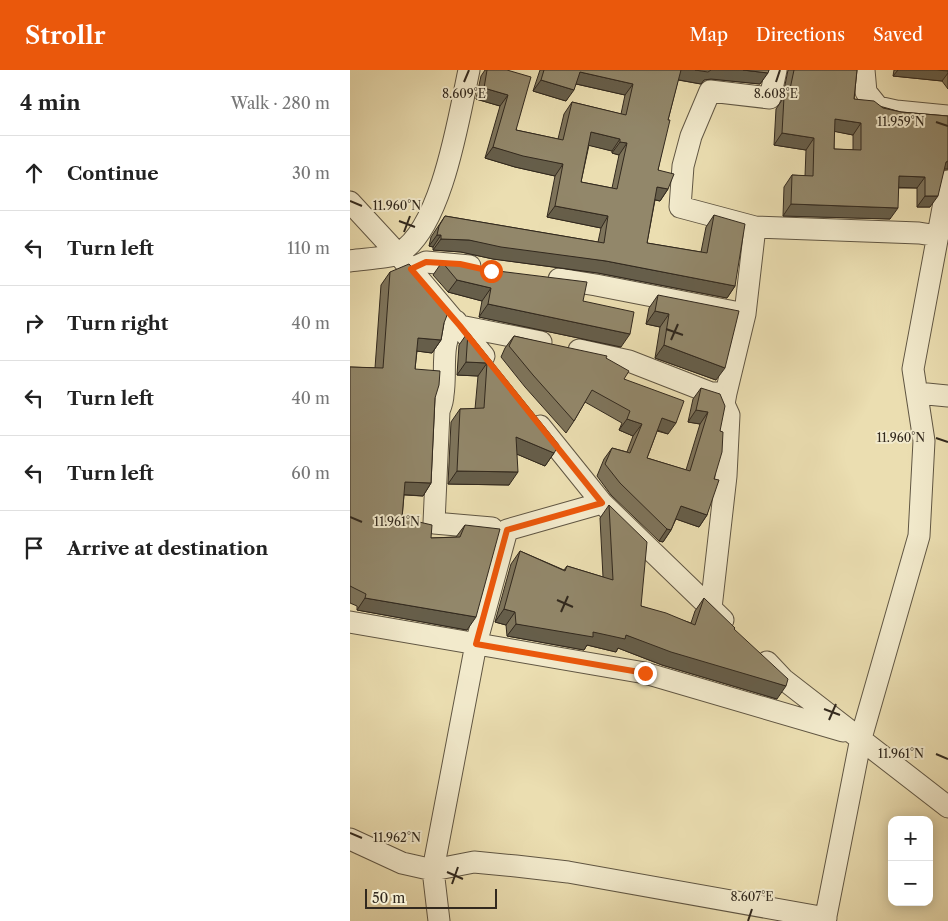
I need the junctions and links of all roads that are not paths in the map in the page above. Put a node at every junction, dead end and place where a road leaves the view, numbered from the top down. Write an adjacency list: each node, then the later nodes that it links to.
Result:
1 (468, 70): 10 (street)
2 (776, 70): 7 (street)
3 (864, 70): 4 (street)
4 (948, 116)
5 (948, 181): 8 (street)
6 (350, 202): 10 (street)
7 (755, 227): 8 (street); 13 (street)
8 (942, 230): 17 (street)
9 (350, 261): 10 (street)
10 (404, 262): 11 (street); 14 (street)
11 (491, 271)
12 (536, 276): 13 (street)
13 (744, 314): 16 (street)
14 (458, 324): 15 (street); 16 (street); 21 (street)
15 (497, 372)
16 (726, 393): 22 (street)
17 (917, 393): 18 (street); 25 (street)
18 (948, 396)
19 (528, 410): 20 (street)
20 (602, 503): 21 (street); 22 (street)
21 (507, 530): 24 (street)
22 (711, 608): 25 (street)
23 (350, 622): 24 (street)
24 (476, 644): 25 (street); 28 (street)
25 (861, 738): 26 (street); 29 (street)
26 (948, 807)
27 (350, 839): 28 (street)
28 (434, 870): 29 (street); 30 (street)
29 (826, 919)
30 (439, 921)

